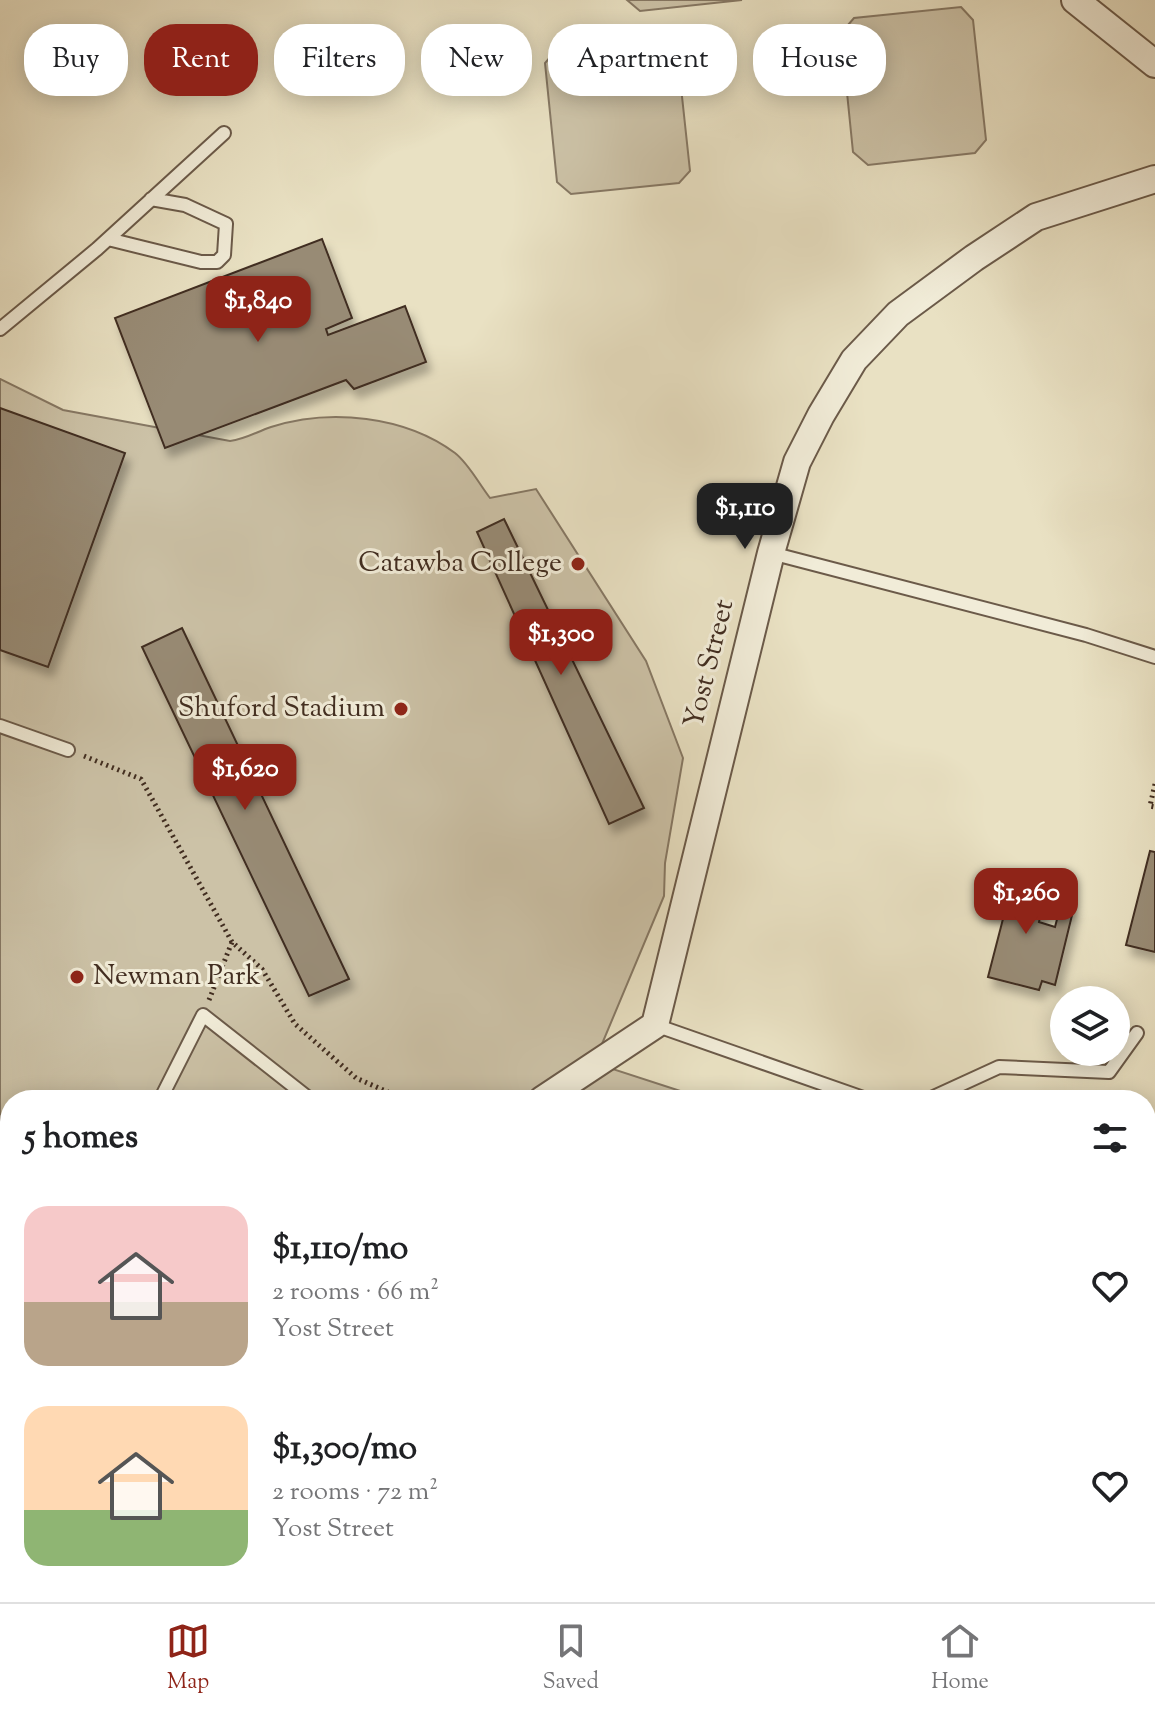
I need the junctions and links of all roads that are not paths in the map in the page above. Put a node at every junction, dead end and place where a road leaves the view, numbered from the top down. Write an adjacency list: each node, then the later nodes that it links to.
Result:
1 (1075, 0): 2 (street)
2 (1155, 64)
3 (224, 133): 5 (lane)
4 (1155, 179): 8 (street, Yost Street)
5 (151, 199): 6 (lane); 6 (lane)
6 (108, 239): 7 (lane)
7 (0, 329)
8 (771, 553): 9 (lane); 12 (street, Yost Street)
9 (1155, 657)
10 (0, 726): 11 (lane)
11 (68, 750)
12 (655, 1025): 16 (street); 17 (lane)
13 (1137, 1033): 18 (lane)
14 (170, 1090): 15 (lane)
15 (298, 1090)
16 (557, 1090)
17 (840, 1090)
18 (949, 1090)

